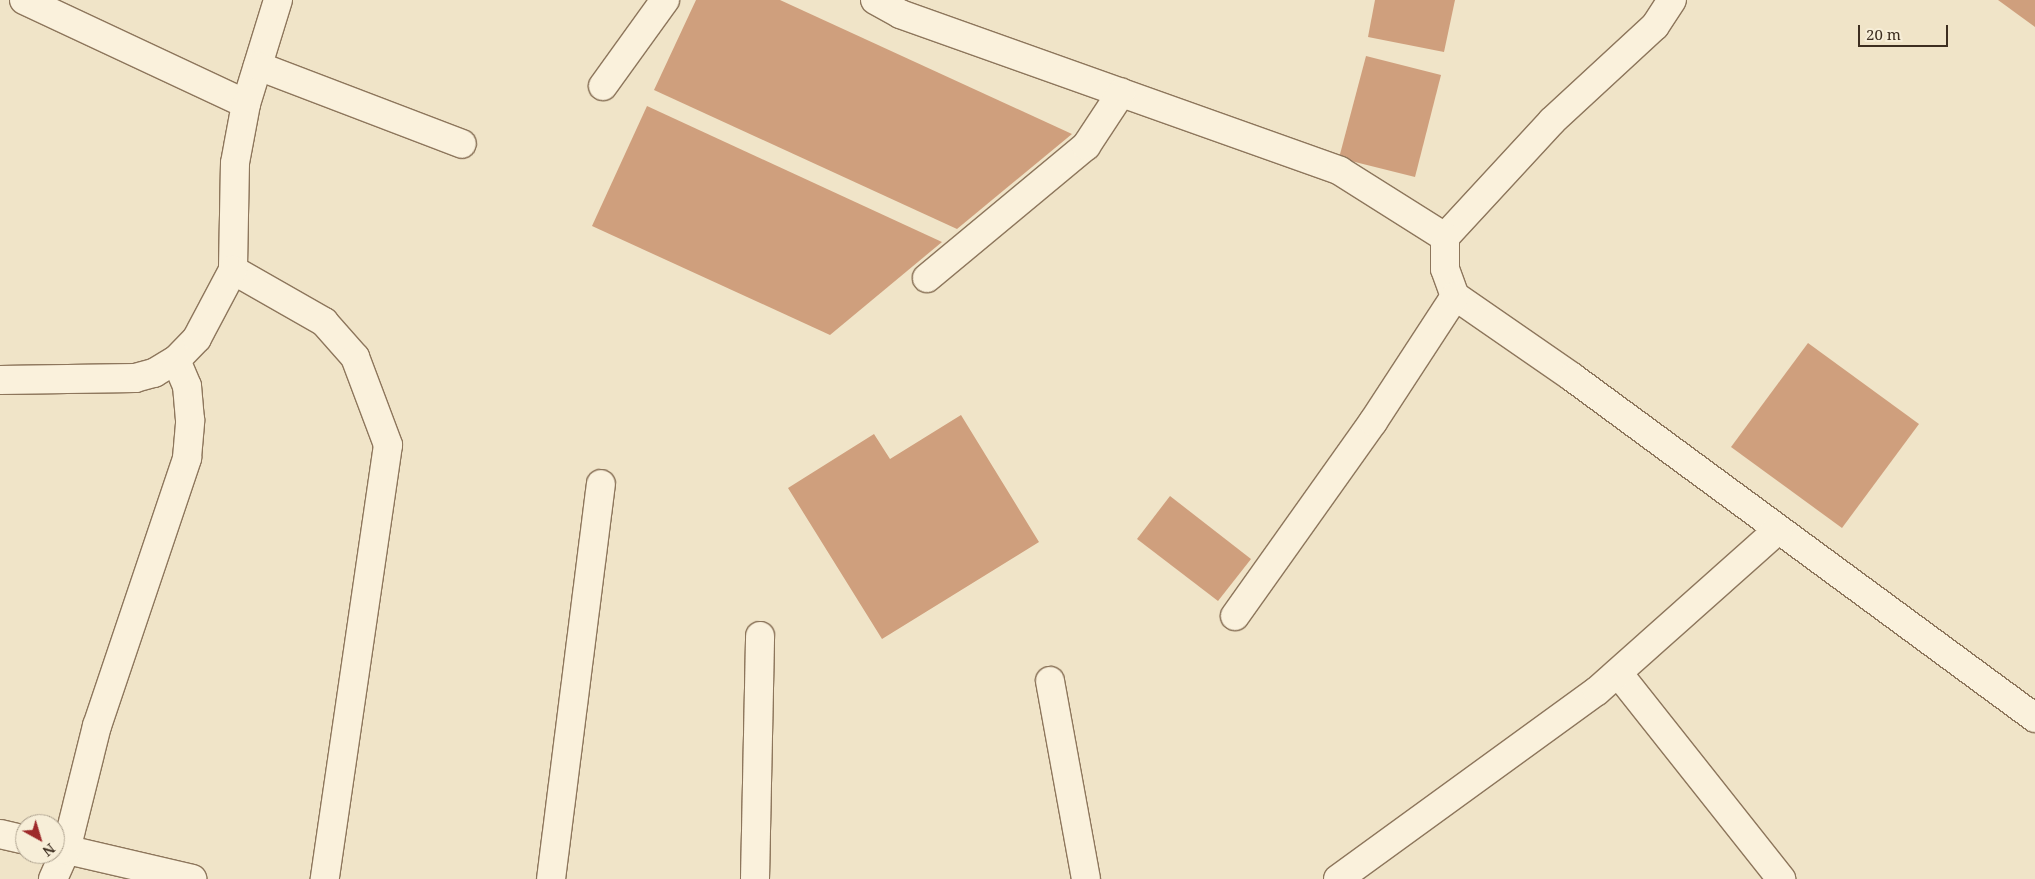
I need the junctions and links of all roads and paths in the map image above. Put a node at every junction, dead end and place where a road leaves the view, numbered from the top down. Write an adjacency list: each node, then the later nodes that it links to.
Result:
1 (24, 0): 9 (street)
2 (278, 0): 6 (street)
3 (665, 0): 7 (street)
4 (874, 0): 8 (street)
5 (1672, 0): 11 (street)
6 (258, 66): 9 (street); 10 (street)
7 (602, 86)
8 (1121, 93): 11 (street); 13 (street)
9 (246, 104): 12 (street)
10 (462, 144)
11 (1445, 237): 14 (street)
12 (233, 270): 15 (street); 31 (street)
13 (927, 278)
14 (1455, 296): 18 (street); 19 (street)
15 (176, 360): 16 (street); 25 (street)
16 (0, 380)
17 (601, 484): 32 (street)
18 (1778, 530): 21 (street); 23 (street)
19 (1235, 616)
20 (760, 636): 33 (street)
21 (1618, 673): 35 (street); 36 (street)
22 (1050, 681): 34 (street)
23 (2035, 718)
24 (0, 834): 26 (street)
25 (65, 835)
26 (15, 838)
27 (65, 850): 30 (street)
28 (57, 864): 29 (street)
29 (53, 879)
30 (192, 879)
31 (325, 879)
32 (550, 879)
33 (755, 879)
34 (1086, 879)
35 (1338, 879)
36 (1781, 879)

